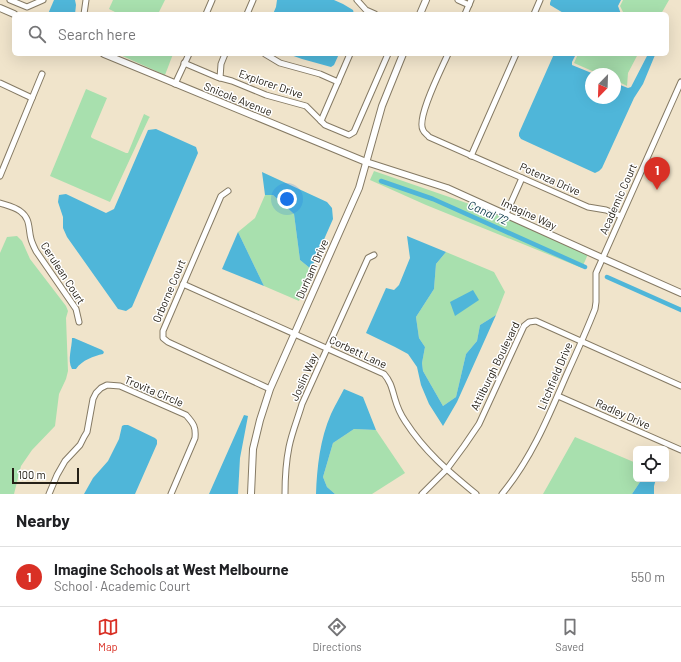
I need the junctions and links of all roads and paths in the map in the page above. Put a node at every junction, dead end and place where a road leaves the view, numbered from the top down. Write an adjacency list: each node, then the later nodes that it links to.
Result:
1 (10, 0): 2 (street)
2 (43, 0)
3 (86, 0): 12 (street)
4 (212, 0): 13 (street)
5 (253, 0): 14 (street)
6 (357, 0): 15 (street)
7 (426, 0): 16 (street)
8 (458, 0): 10 (street)
9 (540, 0): 18 (street)
10 (470, 2): 17 (street)
11 (0, 8): 19 (street)
12 (84, 12)
13 (207, 12)
14 (248, 12)
15 (368, 12)
16 (421, 12)
17 (466, 12)
18 (535, 12)
19 (12, 13)
20 (109, 56): 34 (street, Snicole Avenue)
21 (188, 56): 29 (street)
22 (224, 56): 31 (street)
23 (268, 56): 32 (street, Explorer Drive)
24 (349, 56): 32 (street)
25 (387, 56): 37 (street, Explorer Drive)
26 (402, 56): 39 (street, Durham Drive)
27 (447, 56): 38 (street, Potenza Drive)
28 (515, 56): 38 (street)
29 (184, 63): 31 (street, Explorer Drive); 34 (street)
30 (42, 74): 36 (street)
31 (220, 78): 37 (street, Explorer Drive)
32 (338, 82): 37 (street)
33 (0, 83): 36 (street)
34 (175, 84): 39 (street, Snicole Avenue)
35 (680, 85): 45 (street, Academic Court)
36 (32, 98): 40 (street)
37 (321, 121)
38 (471, 156): 41 (street, Potenza Drive)
39 (366, 162): 44 (street, Imagine Way); 51 (street, Durham Drive)
40 (0, 176)
41 (522, 178): 44 (street); 45 (street, Potenza Drive)
42 (228, 191): 48 (street, Orborne Court)
43 (0, 203): 50 (street, Cerulean Court)
44 (506, 214): 47 (street, Imagine Way)
45 (621, 216): 47 (street, Academic Court)
46 (374, 255): 53 (street, Joslin Way)
47 (602, 258): 49 (street, Imagine Way); 52 (street, Litchfield Drive)
48 (183, 284): 51 (street, Corbett Lane); 55 (street, Orborne Court)
49 (681, 293)
50 (78, 322)
51 (294, 334): 53 (street, Corbett Lane); 55 (street, Durham Drive)
52 (581, 341): 54 (street, Attilburgh Boulevard); 56 (street, Litchfield Drive); 58 (street, Attilburgh Boulevard)
53 (327, 349): 58 (street, Corbett Lane); 62 (street, Joslin Way)
54 (681, 386)
55 (270, 389): 61 (street, Durham Drive)
56 (558, 396): 57 (street, Radley Drive); 65 (street, Litchfield Drive)
57 (681, 450)
58 (447, 469): 63 (street, Attilburgh Boulevard); 64 (street, Corbett Lane)
59 (49, 494): 60 (street, Trovita Circle)
60 (170, 494)
61 (251, 494)
62 (285, 494)
63 (422, 494)
64 (476, 494)
65 (502, 494)

